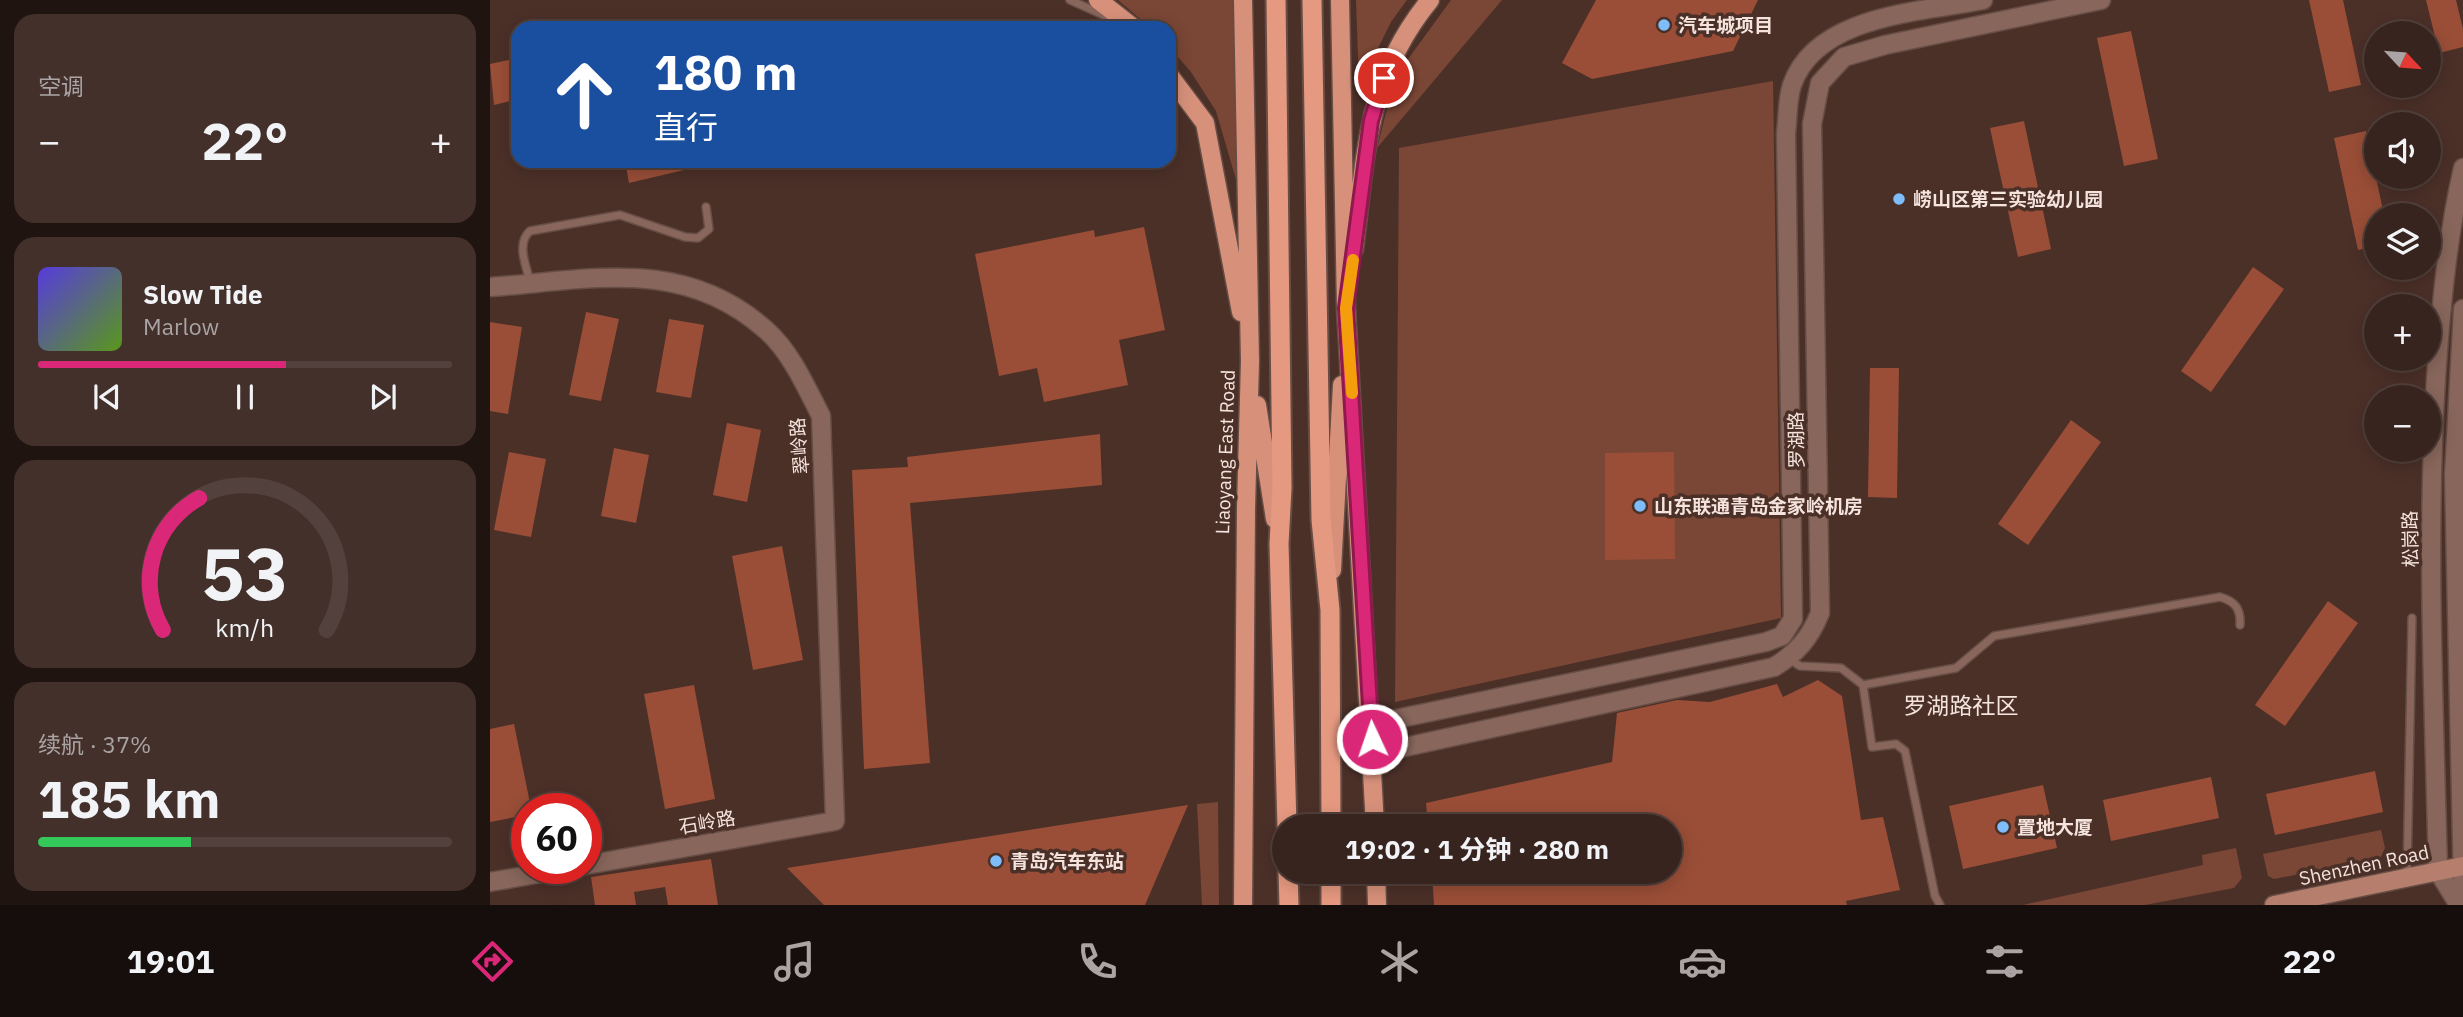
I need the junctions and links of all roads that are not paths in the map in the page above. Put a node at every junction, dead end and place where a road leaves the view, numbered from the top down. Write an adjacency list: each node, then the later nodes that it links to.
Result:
1 (1070, 0): 10 (lane)
2 (1098, 0): 11 (main road)
3 (1243, 0): 19 (main road, Liaoyang East Road)
4 (1276, 0): 20 (highway)
5 (1312, 0): 21 (highway)
6 (1340, 0): 17 (main road)
7 (1430, 0): 17 (main road)
8 (1983, 0): 26 (street)
9 (2101, 0): 24 (street, 罗湖路)
10 (1118, 21)
11 (1125, 21)
12 (1176, 85): 19 (main road)
13 (2463, 168): 34 (street, 松岗路)
14 (706, 207): 15 (lane)
15 (531, 284): 16 (street, 翠岭路); 31 (street, 翠岭路)
16 (490, 286)
17 (1346, 308): 21 (main road); 26 (main road)
18 (2463, 309): 33 (street)
19 (1251, 361): 20 (main road); 42 (main road, Liaoyang East Road)
20 (1279, 544): 28 (highway)
21 (1330, 610): 29 (highway)
22 (2412, 618): 35 (lane)
23 (2240, 625): 25 (lane)
24 (1788, 659): 25 (lane); 27 (street, 罗湖路)
25 (1863, 685): 46 (lane)
26 (1371, 724): 27 (main road)
27 (1373, 754): 30 (main road)
28 (1287, 814)
29 (1331, 814)
30 (1375, 814)
31 (835, 821): 32 (street, 石岭路)
32 (602, 862)
33 (2462, 867): 34 (main road, Shenzhen Road); 41 (street)
34 (2438, 871): 35 (main road, Shenzhen Road); 48 (street)
35 (2407, 877): 47 (main road, Shenzhen Road)
36 (511, 879): 37 (street)
37 (490, 883)
38 (1288, 884): 43 (highway)
39 (1331, 884): 44 (highway)
40 (1376, 884): 45 (main road)
41 (2463, 887)
42 (1243, 905)
43 (1289, 905)
44 (1331, 905)
45 (1377, 905)
46 (1940, 905)
47 (2274, 905)
48 (2459, 905)

